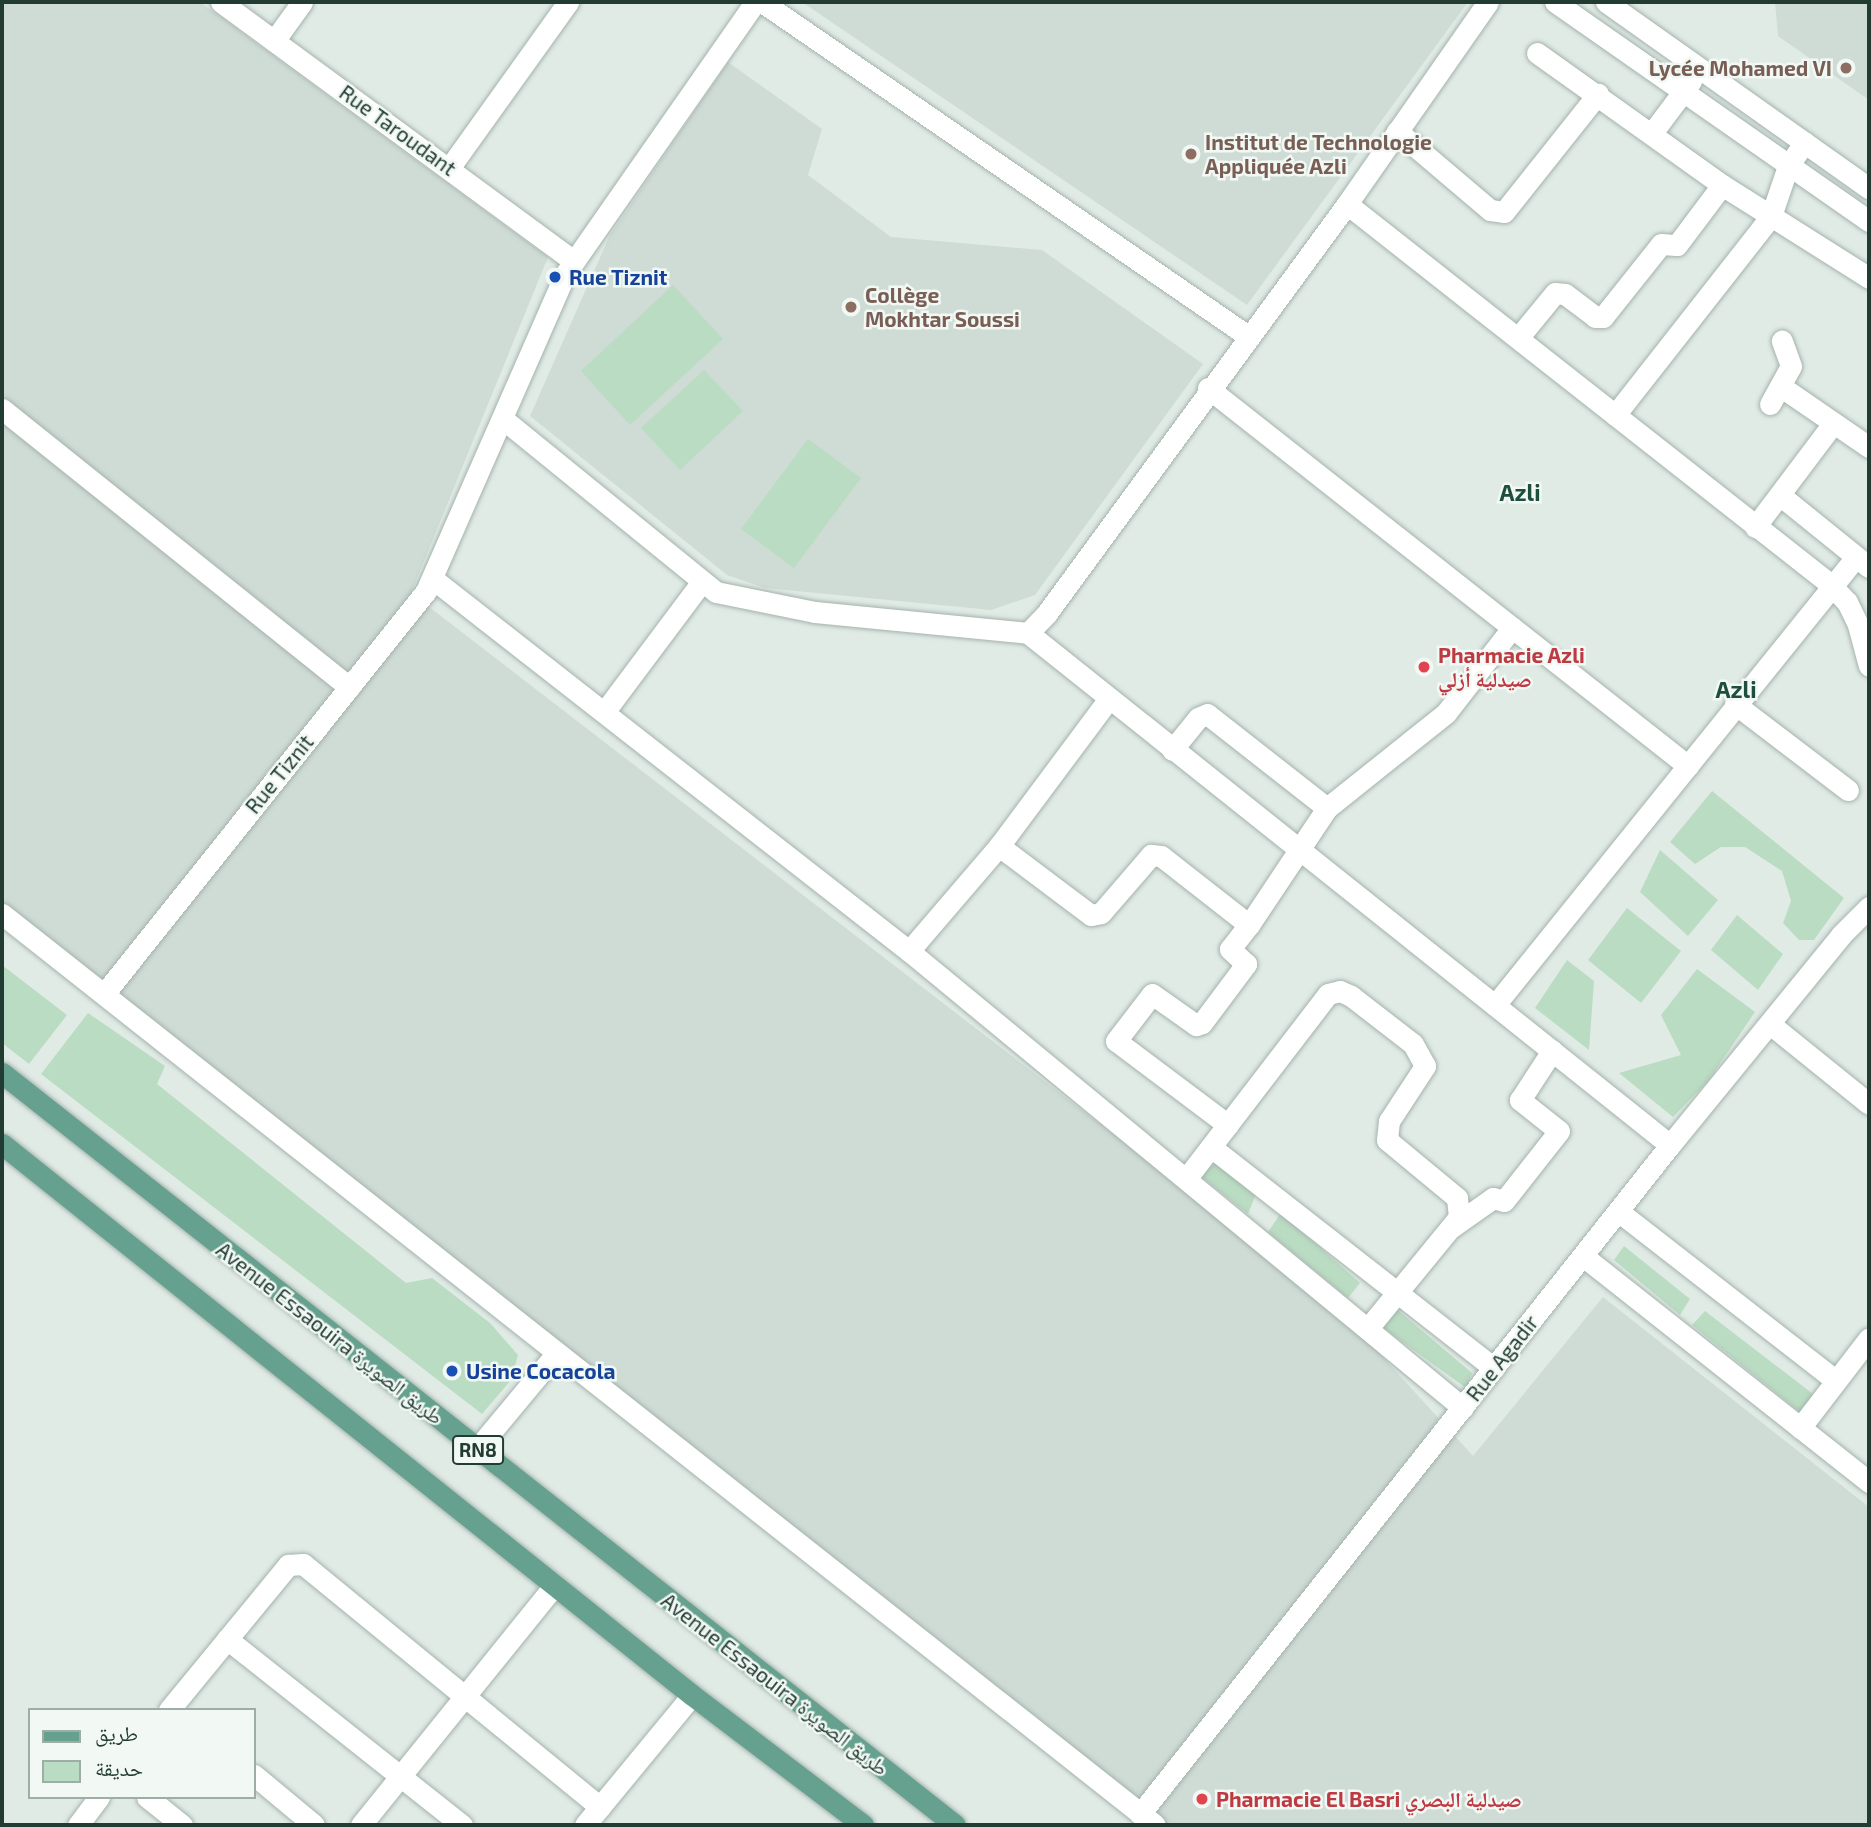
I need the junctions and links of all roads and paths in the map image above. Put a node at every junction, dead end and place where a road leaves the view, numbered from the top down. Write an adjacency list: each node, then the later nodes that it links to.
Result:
1 (221, 2): 9 (street, Rue Taroudant)
2 (302, 2): 9 (street)
3 (568, 2): 18 (street)
4 (755, 2): 24 (street, Rue Tiznit)
5 (762, 2): 26 (street)
6 (1488, 2): 14 (street)
7 (1555, 2): 12 (street)
8 (1606, 2): 11 (street)
9 (274, 41): 18 (street, Rue Taroudant)
10 (1537, 53): 13 (street)
11 (1700, 67): 12 (street); 16 (street)
12 (1683, 93): 15 (street); 17 (street)
13 (1598, 94): 14 (street); 15 (street)
14 (1397, 131): 21 (street)
15 (1652, 133): 19 (street)
16 (1805, 142): 17 (street); 20 (street)
17 (1788, 166): 22 (street); 23 (street)
18 (450, 167): 24 (street, Rue Taroudant)
19 (1723, 185): 22 (street); 27 (street)
20 (1869, 188)
21 (1347, 204): 26 (street); 27 (street)
22 (1771, 216): 25 (street); 31 (street)
23 (1869, 221)
24 (573, 261): 32 (street, Rue Tiznit)
25 (1869, 278)
26 (1248, 336): 29 (street)
27 (1518, 338): 31 (street)
28 (1782, 341): 33 (street)
29 (1208, 388): 41 (street); 42 (street)
30 (2, 409): 44 (street)
31 (1615, 415): 36 (street)
32 (503, 419): 38 (street, Rue Tiznit); 39 (street)
33 (1832, 425): 34 (street); 35 (street)
34 (1869, 447)
35 (1781, 496): 36 (street); 37 (street)
36 (1755, 527): 40 (street)
37 (1863, 562): 40 (street)
38 (433, 579): 44 (street, Rue Tiznit); 47 (street)
39 (701, 584): 42 (street); 47 (street)
40 (1830, 584): 43 (street); 46 (street)
41 (1512, 628): 49 (street); 51 (street)
42 (1028, 633): 45 (street)
43 (1869, 666)
44 (349, 687): 58 (street, Rue Tiznit)
45 (1108, 700): 48 (street); 52 (street)
46 (1735, 704): 49 (street); 50 (street)
47 (605, 711): 57 (street)
48 (1172, 750): 51 (street); 53 (street)
49 (1688, 766): 59 (street)
50 (1848, 790)
51 (1327, 808): 53 (street)
52 (999, 846): 56 (street); 57 (street)
53 (1303, 849): 56 (street); 59 (street)
54 (1869, 907): 60 (street, Rue Agadir)
55 (2, 914): 58 (street)
56 (1249, 925): 64 (street)
57 (909, 951): 68 (street)
58 (104, 994): 75 (street)
59 (1495, 1005): 61 (street)
60 (1770, 1024): 63 (street); 66 (street, Rue Agadir)
61 (1552, 1051): 66 (street); 70 (street)
62 (2, 1073): 80 (main road, Avenue Essaouira طريق الصويرة / RN8)
63 (1869, 1104)
64 (1228, 1125): 67 (street); 70 (street)
65 (2, 1144): 82 (main road, RN8)
66 (1670, 1145): 69 (street, Rue Agadir)
67 (1211, 1147): 68 (street); 72 (street)
68 (1186, 1179): 73 (street)
69 (1618, 1211): 71 (street, Rue Agadir); 77 (street)
70 (1450, 1228): 72 (street)
71 (1583, 1256): 76 (street, Rue Agadir); 79 (street)
72 (1397, 1293): 73 (street); 76 (street)
73 (1368, 1327): 78 (street)
74 (1869, 1338): 77 (street)
75 (556, 1354): 80 (street); 92 (street)
76 (1494, 1368): 78 (street, Rue Agadir)
77 (1836, 1381): 79 (street)
78 (1463, 1408): 92 (street, Rue Agadir)
79 (1800, 1427): 81 (street)
80 (477, 1449): 100 (main road, Avenue Essaouira طريق الصويرة / RN8)
81 (1869, 1482)
82 (554, 1586): 84 (street); 85 (main road, RN8)
83 (227, 1639): 84 (street); 86 (street); 88 (street)
84 (466, 1695): 88 (street); 91 (street)
85 (692, 1695): 91 (street); 99 (main road, RN8)
86 (172, 1708)
87 (256, 1777): 95 (street)
88 (399, 1778): 96 (street); 97 (street)
89 (98, 1799): 93 (street)
90 (150, 1799): 94 (street)
91 (600, 1807): 98 (street)
92 (1148, 1819)
93 (78, 1825)
94 (182, 1825)
95 (314, 1825)
96 (361, 1825)
97 (462, 1825)
98 (585, 1825)
99 (863, 1825)
100 (955, 1825)

